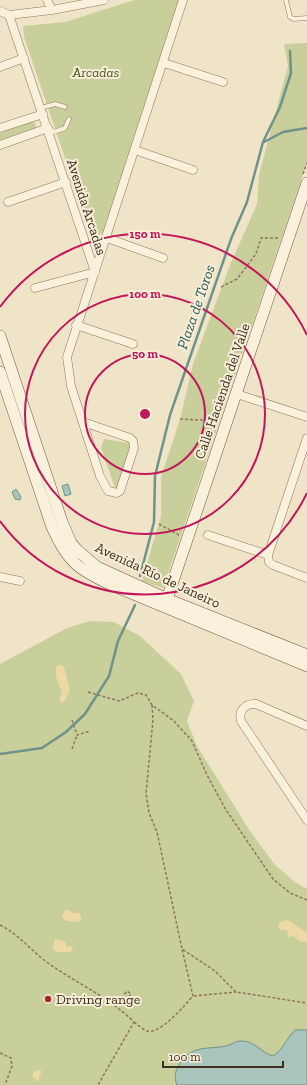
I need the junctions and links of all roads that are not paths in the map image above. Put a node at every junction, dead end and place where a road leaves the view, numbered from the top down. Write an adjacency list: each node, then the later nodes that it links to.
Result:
1 (47, 0): 5 (street)
2 (104, 0): 5 (street)
3 (183, 0): 10 (street, Avenida Arcadas)
4 (286, 0): 8 (lane)
5 (52, 10): 7 (street)
6 (0, 11): 7 (street)
7 (9, 15): 9 (street, Avenida Arcadas)
8 (307, 18)
9 (24, 58): 11 (street); 14 (street, Avenida Arcadas)
10 (164, 63): 12 (street); 19 (street, Avenida Arcadas)
11 (0, 67)
12 (224, 82)
13 (64, 107): 14 (lane)
14 (42, 111): 16 (street); 17 (street, Avenida Arcadas)
15 (69, 119): 17 (lane)
16 (0, 128)
17 (48, 128): 18 (street); 21 (street, Avenida Arcadas)
18 (0, 145)
19 (136, 150): 20 (street); 24 (street, Avenida Arcadas)
20 (193, 170)
21 (66, 182): 23 (street); 26 (street, Avenida Arcadas)
22 (307, 183): 32 (main road, Calle Hacienda del Valle)
23 (8, 202)
24 (107, 238): 25 (street); 26 (street, Avenida Arcadas)
25 (163, 258)
26 (95, 272): 27 (street); 28 (street)
27 (35, 288)
28 (76, 325): 30 (street); 34 (street)
29 (0, 336): 41 (main road, Avenida Río de Janeiro)
30 (133, 344)
31 (0, 372): 41 (main road, Avenida Río de Janeiro)
32 (237, 394): 33 (street); 41 (main road, Calle Hacienda del Valle)
33 (307, 417)
34 (83, 422): 34 (street)
35 (307, 438): 37 (street)
36 (208, 535): 37 (street)
37 (268, 555): 39 (street)
38 (0, 577): 40 (street)
39 (307, 578)
40 (20, 581)
41 (165, 603): 42 (main road, Avenida Río de Janeiro); 43 (main road, Avenida Río de Janeiro)
42 (307, 655)
43 (307, 666)
44 (307, 726): 45 (street)
45 (307, 820)

